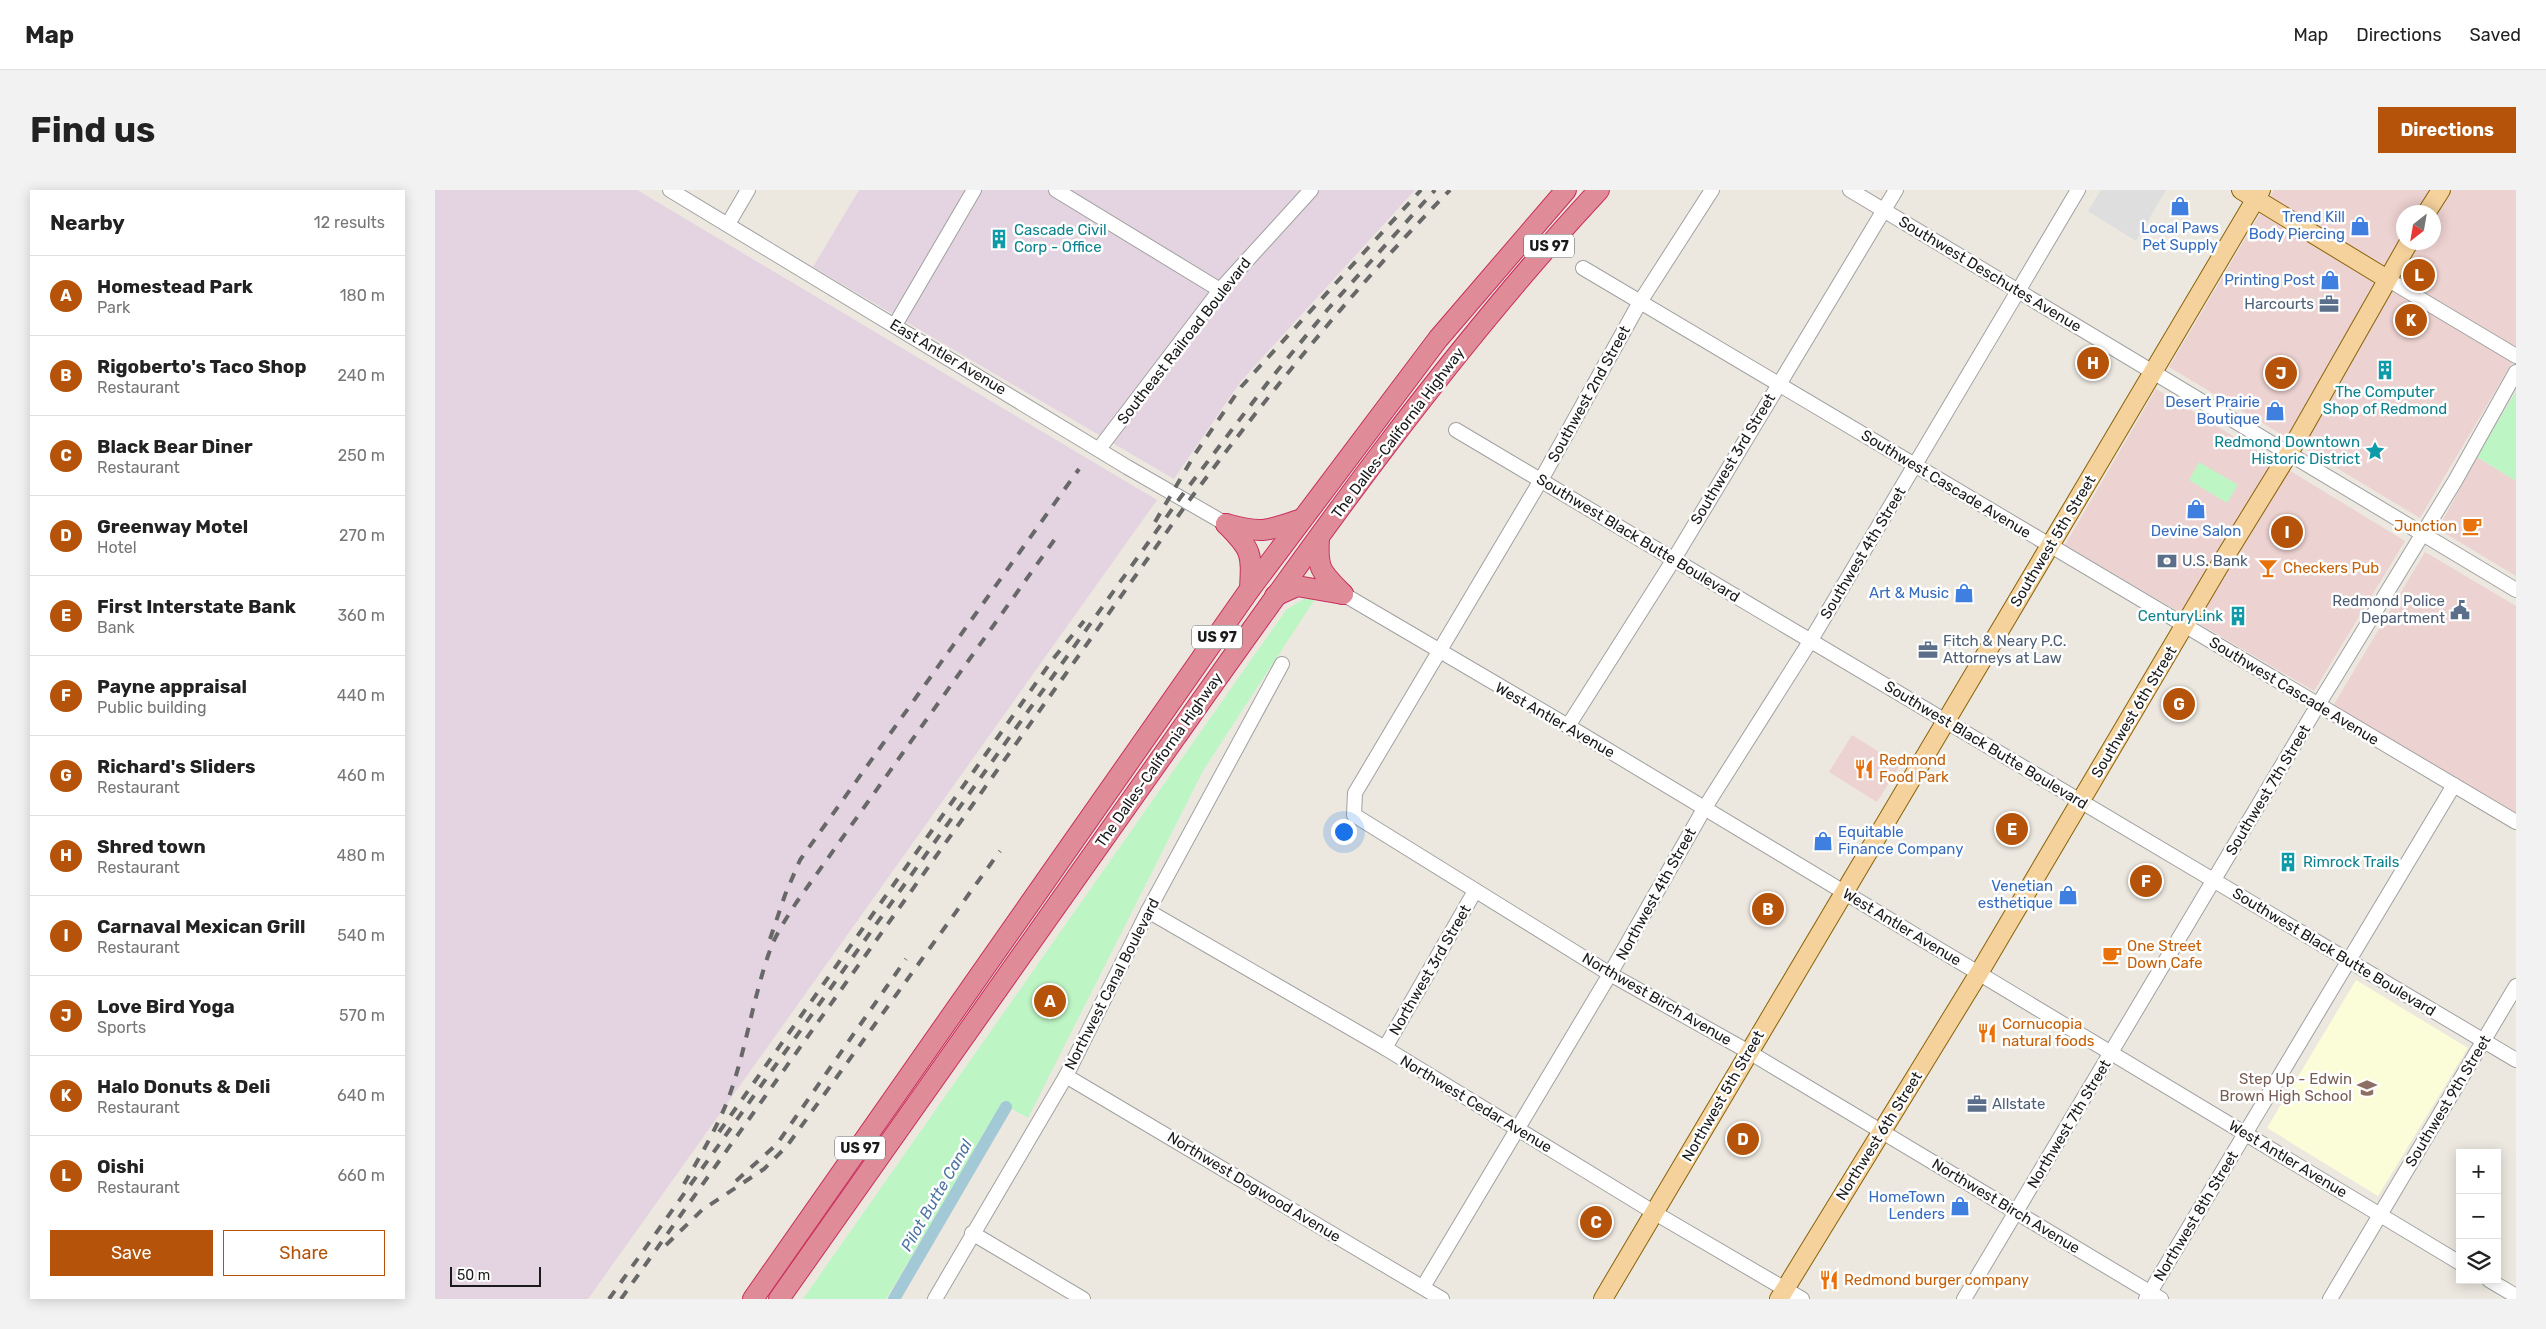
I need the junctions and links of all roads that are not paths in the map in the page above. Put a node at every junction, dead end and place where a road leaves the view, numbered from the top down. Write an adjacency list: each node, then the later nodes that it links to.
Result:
1 (670, 190): 17 (street, East Antler Avenue)
2 (748, 190): 17 (street)
3 (974, 190): 24 (street)
4 (1056, 190): 21 (street)
5 (1311, 190): 21 (street, Southeast Railroad Boulevard)
6 (1566, 190): 34 (highway, The Dalles-California Highway / US 97)
7 (1599, 190): 37 (highway, The Dalles-California Highway / US 97)
8 (1712, 190): 23 (street, Southwest 2nd Street)
9 (1850, 190): 16 (street, Southwest Deschutes Avenue)
10 (1896, 190): 16 (street, Southwest 3rd Street)
11 (2079, 190): 22 (street, Southwest 4th Street)
12 (2241, 190): 14 (main road)
13 (2441, 190): 15 (main road)
14 (2259, 195): 20 (main road); 26 (main road, Southwest 5th Street)
15 (2431, 205)
16 (1884, 211): 22 (street, Southwest Deschutes Avenue); 28 (street, Southwest 3rd Street)
17 (728, 224): 24 (street, East Antler Avenue)
18 (2404, 250): 20 (main road, Southwest 6th Street)
19 (1583, 268): 23 (street, Southwest Cascade Avenue)
20 (2387, 279): 25 (street); 31 (main road, Southwest 6th Street)
21 (1220, 290): 30 (street, Southeast Railroad Boulevard)
22 (2018, 291): 26 (street, Southwest Deschutes Avenue); 32 (street, Southwest 4th Street)
23 (1640, 302): 28 (street, Southwest Cascade Avenue); 33 (street, Southwest 2nd Street)
24 (895, 325): 30 (street, East Antler Avenue)
25 (2516, 356)
26 (2154, 372): 31 (street, Southwest Deschutes Avenue); 38 (main road, Southwest 5th Street)
27 (2516, 372): 36 (street, Southwest 7th Street)
28 (1778, 384): 32 (street, Southwest Cascade Avenue); 39 (street, Southwest 3rd Street)
29 (1456, 430): 33 (street, Southwest Black Butte Boulevard)
30 (1099, 449): 35 (street, East Antler Avenue)
31 (2289, 453): 36 (street, Southwest Deschutes Avenue); 44 (main road, Southwest 6th Street)
32 (1915, 466): 38 (street, Southwest Cascade Avenue); 45 (street, Southwest 4th Street)
33 (1541, 480): 39 (street, Southwest Black Butte Boulevard); 46 (street, Southwest 2nd Street)
34 (1302, 519): 35 (highway); 40 (highway, The Dalles-California Highway / US 97)
35 (1226, 524): 40 (highway)
36 (2423, 534): 41 (street, Southwest Deschutes Avenue); 48 (street, Southwest 7th Street)
37 (1319, 538): 42 (highway); 43 (highway, The Dalles-California Highway / US 97)
38 (2050, 546): 44 (street, Southwest Cascade Avenue); 49 (main road, Southwest 5th Street)
39 (1674, 559): 45 (street, Southwest Black Butte Boulevard); 50 (street, Southwest 3rd Street)
40 (1250, 589): 83 (highway, The Dalles-California Highway / US 97)
41 (2516, 590)
42 (1343, 594): 43 (highway); 46 (street, West Antler Avenue)
43 (1275, 596): 84 (highway, The Dalles-California Highway / US 97)
44 (2184, 625): 48 (street, Southwest Cascade Avenue); 53 (main road, Southwest 6th Street)
45 (1811, 640): 49 (street, Southwest Black Butte Boulevard); 54 (street, Southwest 4th Street)
46 (1439, 652): 50 (street, West Antler Avenue); 52 (street, Southwest 2nd Street)
47 (1282, 664): 59 (street, Northwest Canal Boulevard)
48 (2318, 705): 51 (street, Southwest Cascade Avenue); 56 (street, Southwest 7th Street)
49 (1945, 722): 53 (street, Southwest Black Butte Boulevard); 58 (main road, Southwest 5th Street)
50 (1568, 726): 54 (street, West Antler Avenue)
51 (2454, 785): 55 (street, Southwest Cascade Avenue); 60 (street, Northwest 8th Street)
52 (1355, 794): 57 (street, Northwest Birch Avenue)
53 (2080, 802): 56 (street, Southwest Black Butte Boulevard); 61 (main road, Southwest 6th Street)
54 (1704, 809): 58 (street, West Antler Avenue); 62 (street, Northwest 4th Street)
55 (2516, 822)
56 (2215, 880): 60 (street, Southwest Black Butte Boulevard); 67 (street, Southwest 7th Street)
57 (1475, 891): 62 (street, Northwest Birch Avenue); 65 (street, Northwest 3rd Street)
58 (1845, 893): 61 (street, West Antler Avenue); 66 (main road, Northwest 5th Street)
59 (1148, 911): 65 (street, Northwest Cedar Avenue); 69 (street, Northwest Canal Boulevard)
60 (2350, 961): 64 (street, Southwest Black Butte Boulevard); 72 (street, Northwest 8th Street)
61 (1979, 973): 67 (street, West Antler Avenue); 71 (main road, Northwest 6th Street)
62 (1611, 974): 66 (street, Northwest Birch Avenue); 70 (street, Northwest 4th Street)
63 (2516, 986): 64 (street, Southwest 9th Street)
64 (2484, 1041): 68 (street, Southwest Black Butte Boulevard); 75 (street, Southwest 9th Street)
65 (1385, 1048): 70 (street, Northwest Cedar Avenue)
66 (1749, 1052): 71 (street, Northwest Birch Avenue); 74 (main road, Northwest 5th Street)
67 (2112, 1052): 72 (street, West Antler Avenue); 73 (street, Northwest 7th Street)
68 (2516, 1060)
69 (1066, 1076): 76 (street, Northwest Canal Boulevard); 79 (street, Northwest Dogwood Avenue)
70 (1517, 1130): 74 (street, Northwest Cedar Avenue); 79 (street, Northwest 4th Street)
71 (1880, 1131): 73 (street, Northwest Birch Avenue); 80 (main road, Northwest 6th Street)
72 (2245, 1133): 75 (street, West Antler Avenue); 82 (street, Northwest 8th Street)
73 (2016, 1212): 82 (street, Northwest Birch Avenue); 90 (street, Northwest 7th Street)
74 (1655, 1213): 80 (street, Northwest Cedar Avenue); 88 (main road, Northwest 5th Street)
75 (2380, 1215): 77 (street, West Antler Avenue); 91 (street, Southwest 9th Street)
76 (972, 1233): 85 (street, Northwest Canal Boulevard); 86 (street)
77 (2456, 1261)
78 (2496, 1284): 81 (street)
79 (1423, 1287): 87 (street, Northwest Dogwood Avenue)
80 (1782, 1294): 89 (street, Northwest Cedar Avenue)
81 (2515, 1296)
82 (2152, 1297)
83 (753, 1299)
84 (779, 1299)
85 (935, 1299)
86 (1083, 1299)
87 (1442, 1299)
88 (1603, 1299)
89 (1802, 1299)
90 (1964, 1299)
91 (2330, 1299)

